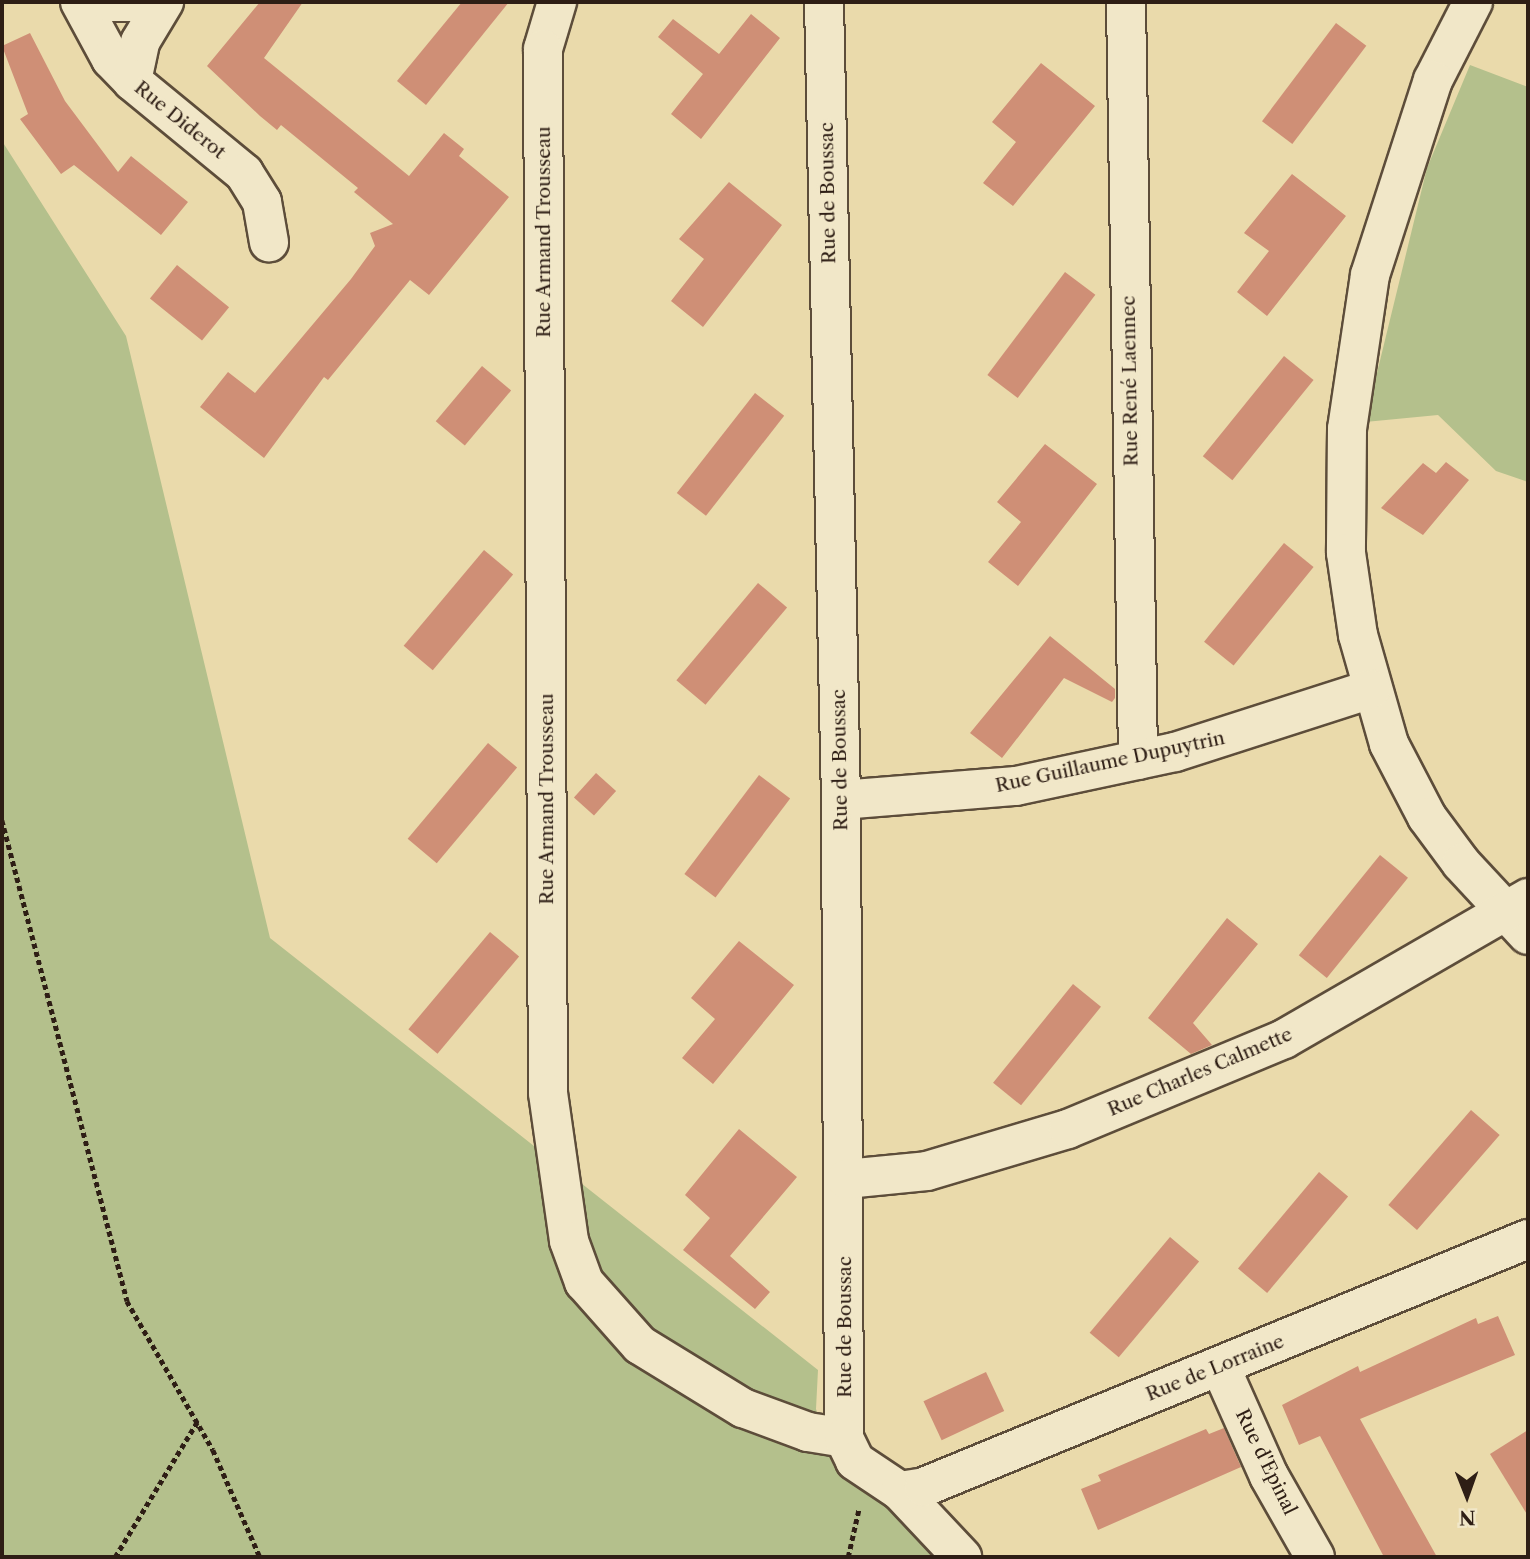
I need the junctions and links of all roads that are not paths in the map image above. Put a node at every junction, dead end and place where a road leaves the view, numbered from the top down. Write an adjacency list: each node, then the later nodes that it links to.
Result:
1 (80, 2): 8 (street, Rue Diderot)
2 (110, 2): 3 (street)
3 (163, 2): 8 (street)
4 (557, 2): 17 (street, Rue Armand Trousseau)
5 (824, 2): 12 (street, Rue de Boussac)
6 (1126, 2): 11 (street, Rue René Laennec)
7 (1474, 2): 10 (street)
8 (132, 81): 9 (street, Rue Diderot)
9 (269, 242)
10 (1371, 689): 11 (street, Rue Guillaume Dupuytrin); 13 (street)
11 (1138, 760): 12 (street, Rue Guillaume Dupuytrin)
12 (841, 800): 14 (street, Rue de Boussac)
13 (1520, 915): 14 (street, Rue Charles Calmette)
14 (846, 1179): 17 (street, Rue de Boussac)
15 (1527, 1243): 16 (street, Rue de Lorraine)
16 (1220, 1366): 18 (street, Rue de Lorraine); 20 (street, Rue d'Epinal)
17 (844, 1438): 18 (street)
18 (900, 1491): 19 (street)
19 (962, 1557)
20 (1315, 1557)

